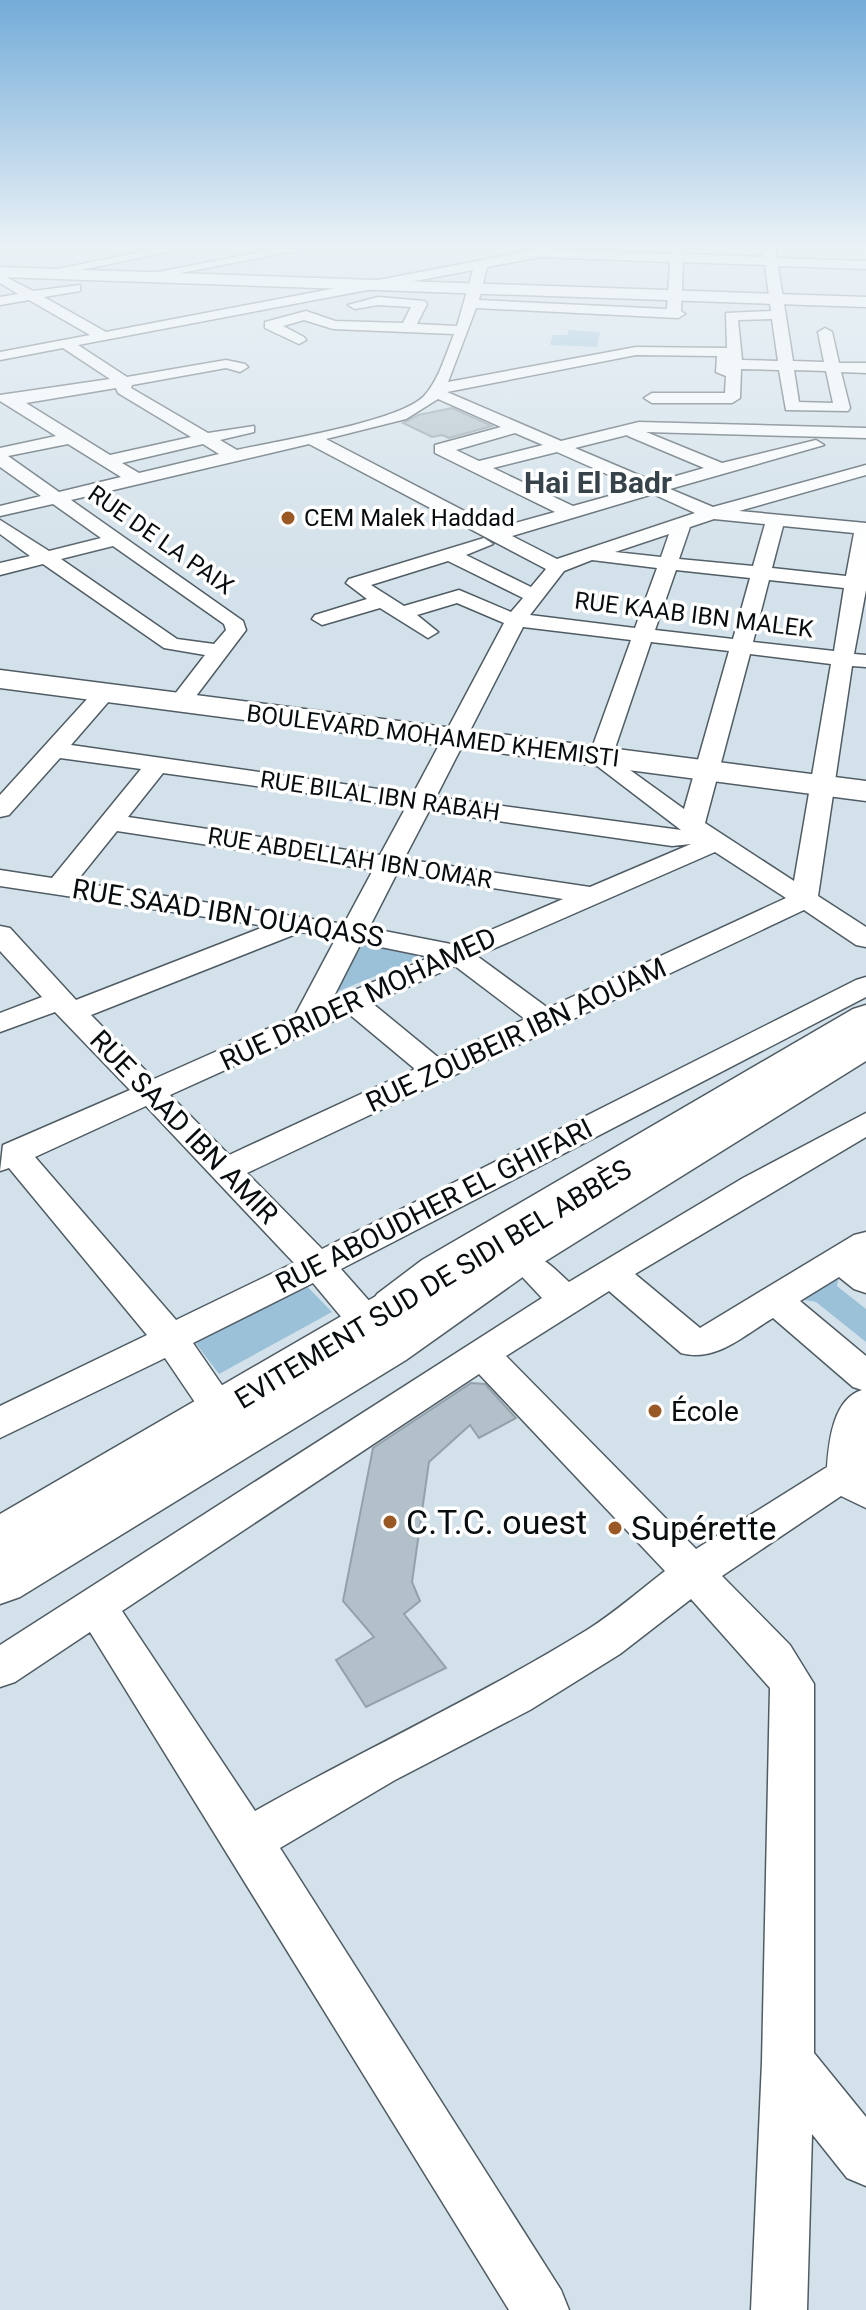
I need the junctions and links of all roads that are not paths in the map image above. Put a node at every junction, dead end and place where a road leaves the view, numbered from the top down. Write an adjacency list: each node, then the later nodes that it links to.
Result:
1 (84, 357): 15 (street)
2 (450, 357): 17 (street)
3 (555, 357): 17 (street)
4 (726, 357): 11 (street)
5 (730, 357): 11 (street)
6 (785, 357): 9 (street)
7 (832, 357): 10 (street)
8 (144, 364): 13 (street)
9 (786, 365): 10 (street); 10 (street); 11 (street)
10 (834, 366): 12 (street)
11 (730, 368): 18 (street)
12 (866, 368)
13 (163, 375): 15 (street); 15 (street)
14 (64, 376): 16 (street)
15 (124, 386): 16 (street); 19 (street); 27 (street)
16 (86, 389): 19 (street)
17 (434, 393): 20 (street); 26 (street)
18 (652, 398)
19 (9, 402): 25 (street)
20 (515, 428): 28 (street); 33 (street)
21 (624, 428): 23 (street); 28 (street); 35 (street)
22 (248, 429): 27 (street)
23 (779, 430): 24 (street); 29 (street)
24 (866, 433)
25 (71, 438): 30 (street); 32 (street)
26 (311, 438): 31 (street); 37 (street)
27 (204, 439): 31 (street); 32 (street)
28 (556, 446): 33 (street); 39 (street)
29 (828, 450): 34 (street); 35 (street)
30 (0, 456): 41 (street, RUE DE LA PAIX)
31 (234, 456): 36 (street)
32 (108, 461): 36 (street)
33 (470, 465): 37 (street); 43 (street)
34 (866, 467): 38 (street)
35 (720, 469): 39 (street)
36 (136, 479): 41 (street)
37 (393, 481): 50 (street)
38 (818, 482): 40 (street); 44 (street)
39 (652, 489): 43 (street); 44 (street)
40 (850, 494)
41 (54, 498): 42 (street); 49 (street, RUE DE LA PAIX)
42 (0, 511)
43 (570, 512): 50 (street)
44 (710, 513): 45 (street); 46 (street)
45 (776, 519): 48 (street); 58 (street)
46 (682, 524): 52 (street); 54 (street)
47 (0, 526): 53 (street)
48 (865, 528): 60 (street)
49 (116, 540): 53 (street); 70 (street, RUE DE LA PAIX)
50 (490, 540): 51 (street); 56 (street)
51 (450, 555): 55 (street); 59 (street)
52 (585, 555): 54 (street); 56 (street)
53 (48, 557): 57 (street); 70 (street)
54 (671, 563): 58 (street); 68 (street)
55 (418, 564): 61 (street, RUE KAAB IBN MALEK); 63 (street)
56 (557, 567): 62 (street)
57 (0, 569)
58 (762, 573): 60 (street); 69 (street)
59 (490, 577): 61 (street); 62 (street)
60 (860, 584): 71 (street)
61 (451, 585): 64 (street); 66 (street, RUE KAAB IBN MALEK)
62 (535, 596): 66 (street)
63 (380, 602): 64 (street); 65 (street)
64 (400, 614): 67 (street)
65 (322, 619)
66 (516, 620): 68 (street, RUE KAAB IBN MALEK); 75 (street)
67 (428, 632)
68 (644, 635): 69 (street, RUE KAAB IBN MALEK); 77 (street)
69 (741, 647): 71 (street, RUE KAAB IBN MALEK); 79 (street)
70 (220, 651): 74 (street, RUE DE LA PAIX)
71 (855, 660): 80 (street)
72 (0, 679): 73 (main road, BOULEVARD MOHAMED KHEMISTI)
73 (105, 693): 74 (main road, BOULEVARD MOHAMED KHEMISTI); 76 (street)
74 (179, 703): 75 (main road, BOULEVARD MOHAMED KHEMISTI)
75 (452, 739): 77 (main road, BOULEVARD MOHAMED KHEMISTI); 82 (street)
76 (54, 750): 78 (street, RUE BILAL IBN RABAH); 83 (street)
77 (600, 759): 79 (main road, BOULEVARD MOHAMED KHEMISTI); 85 (street)
78 (157, 765): 82 (street, RUE BILAL IBN RABAH); 84 (street)
79 (709, 771): 80 (main road, BOULEVARD MOHAMED KHEMISTI); 85 (street)
80 (824, 786): 81 (main road, BOULEVARD MOHAMED KHEMISTI); 90 (street)
81 (866, 791)
82 (422, 802): 85 (street, RUE BILAL IBN RABAH); 86 (street)
83 (0, 810)
84 (109, 822): 86 (street, RUE ABDELLAH IBN OMAR); 88 (street)
85 (705, 834): 89 (street, RUE DRIDER MOHAMED); 90 (street)
86 (391, 863): 89 (street, RUE ABDELLAH IBN OMAR); 92 (street)
87 (0, 878): 88 (street, RUE SAAD IBN OUAQASS)
88 (60, 885): 91 (street, RUE SAAD IBN OUAQASS)
89 (591, 895): 95 (street, RUE DRIDER MOHAMED)
90 (804, 900): 94 (street); 101 (street, RUE ZOUBEIR IBN AOUAM)
91 (298, 923): 92 (street, RUE SAAD IBN OUAQASS); 99 (street)
92 (350, 932): 95 (street, RUE SAAD IBN OUAQASS); 102 (street)
93 (0, 934): 96 (street, RUE SAAD IBN AMIR)
94 (866, 939)
95 (455, 953): 98 (street, RUE DRIDER MOHAMED); 101 (street)
96 (11, 963): 99 (street, RUE SAAD IBN AMIR)
97 (866, 986): 113 (street, RUE ABOUDHER EL GHIFARI)
98 (352, 1001): 102 (street, RUE DRIDER MOHAMED); 107 (street)
99 (66, 1006): 103 (street); 108 (street, RUE SAAD IBN AMIR)
100 (866, 1017): 118 (main road)
101 (545, 1020): 107 (street, RUE ZOUBEIR IBN AOUAM)
102 (306, 1022): 108 (street, RUE DRIDER MOHAMED)
103 (0, 1023)
104 (866, 1027): 118 (highway, EVITEMENT SUD DE SIDI BEL ABBÈS)
105 (866, 1043): 118 (highway)
106 (866, 1052): 114 (main road)
107 (438, 1073): 111 (street, RUE ZOUBEIR IBN AOUAM)
108 (152, 1094): 110 (street, RUE DRIDER MOHAMED); 111 (street, RUE SAAD IBN AMIR)
109 (866, 1123): 115 (street)
110 (7, 1156): 119 (street)
111 (227, 1169): 113 (street, RUE SAAD IBN AMIR)
112 (858, 1261): 116 (street)
113 (318, 1266): 118 (street, RUE SAAD IBN AMIR); 119 (street, RUE ABOUDHER EL GHIFARI)
114 (529, 1266): 117 (street); 118 (main road)
115 (611, 1273): 116 (street); 117 (street)
116 (774, 1299): 121 (street)
117 (569, 1302): 120 (street)
118 (384, 1331): 123 (highway, EVITEMENT SUD DE SIDI BEL ABBÈS); 128 (highway, EVITEMENT SUD DE SIDI BEL ABBÈS)
119 (171, 1339): 123 (street); 124 (street, RUE ABOUDHER EL GHIFARI)
120 (482, 1354): 127 (street); 129 (street)
121 (866, 1377)
122 (866, 1403): 125 (street)
123 (220, 1410): 126 (highway, EVITEMENT SUD DE SIDI BEL ABBÈS)
124 (3, 1414)
125 (855, 1485): 127 (street)
126 (0, 1542)
127 (692, 1574): 131 (street); 132 (street)
128 (0, 1580)
129 (96, 1606): 130 (street); 131 (street)
130 (0, 1668)
131 (248, 1841): 134 (street)
132 (788, 2062): 133 (street); 135 (street)
133 (866, 2159)
134 (541, 2310)
135 (779, 2310)

